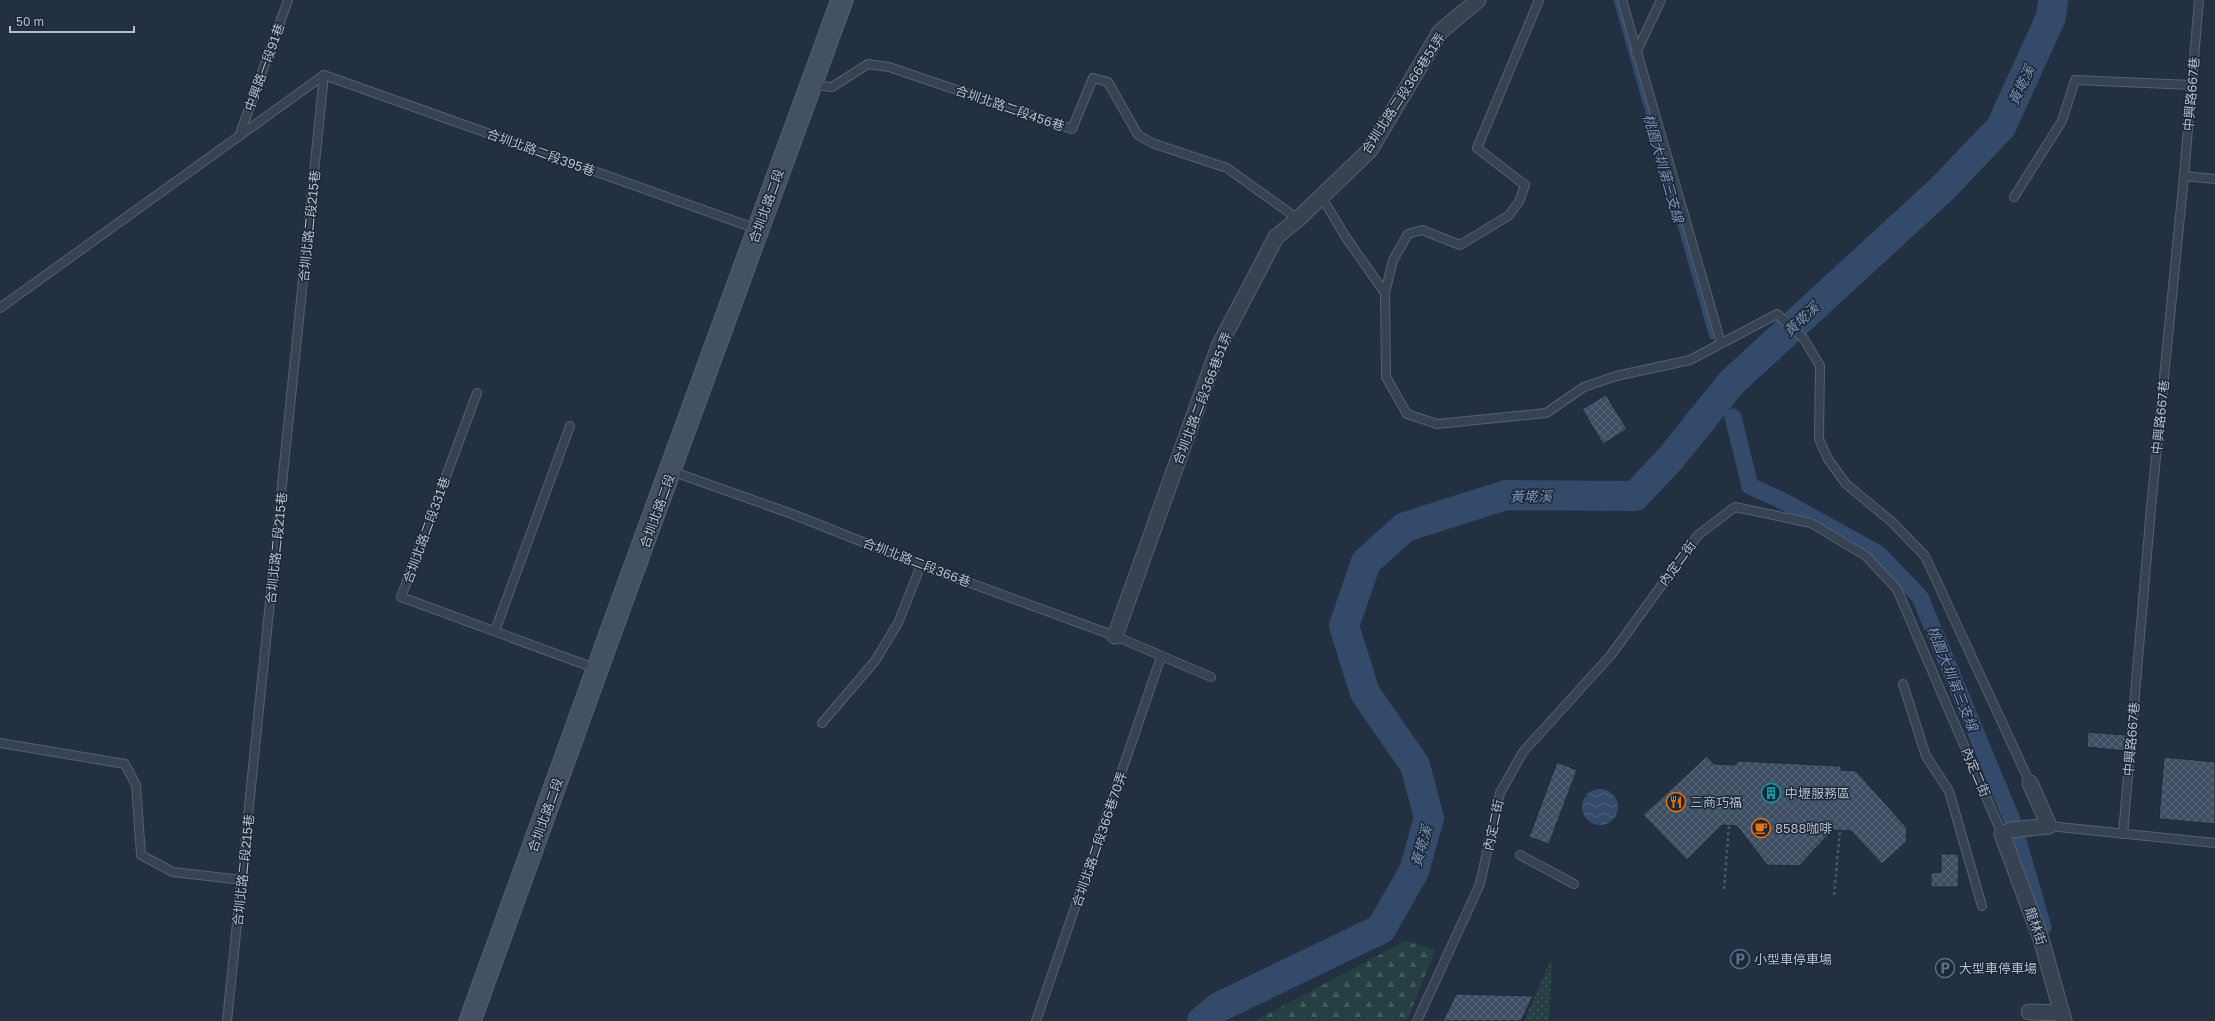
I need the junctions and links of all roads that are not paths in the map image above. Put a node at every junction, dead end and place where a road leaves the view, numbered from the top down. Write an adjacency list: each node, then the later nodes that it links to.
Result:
1 (288, 0): 12 (lane, 中興路一段91巷)
2 (842, 0): 10 (street, 合圳北路二段)
3 (1478, 0): 15 (street, 合圳北路二段366巷51弄)
4 (1539, 0): 19 (lane)
5 (1622, 0): 8 (lane)
6 (1661, 0): 8 (lane)
7 (2199, 0): 11 (lane, 中興路667巷)
8 (1636, 53): 21 (lane)
9 (324, 75): 12 (lane); 18 (lane, 合圳北路二段395巷); 40 (lane, 合圳北路二段215巷)
10 (811, 85): 17 (lane, 合圳北路二段456巷); 18 (street, 合圳北路二段)
11 (2192, 86): 13 (lane, 中興路667巷); 16 (lane)
12 (240, 134): 20 (lane)
13 (2184, 176): 14 (lane); 37 (lane, 中興路667巷)
14 (2215, 179)
15 (1321, 196): 17 (street, 合圳北路二段366巷51弄); 19 (lane)
16 (2014, 198)
17 (1298, 219): 27 (street, 合圳北路二段366巷51弄)
18 (757, 229): 24 (street, 合圳北路二段)
19 (1385, 294): 21 (lane)
20 (0, 308)
21 (1721, 343): 34 (lane)
22 (477, 393): 26 (lane, 合圳北路二段331巷)
23 (570, 426): 26 (lane)
24 (671, 471): 25 (lane, 合圳北路二段366巷); 29 (street, 合圳北路二段)
25 (921, 565): 27 (lane, 合圳北路二段366巷); 32 (lane)
26 (495, 631): 29 (lane, 合圳北路二段331巷)
27 (1115, 636): 28 (lane, 合圳北路二段366巷)
28 (1161, 657): 30 (lane, 合圳北路二段366巷); 47 (lane, 合圳北路二段366巷70弄)
29 (598, 670): 46 (street, 合圳北路二段)
30 (1211, 677)
31 (1903, 684): 42 (lane)
32 (822, 723)
33 (0, 743): 40 (lane)
34 (2030, 783): 35 (street)
35 (2045, 826): 36 (street); 37 (lane)
36 (2006, 832): 44 (street, 龍林街); 48 (lane, 內定二街)
37 (2123, 834): 38 (lane)
38 (2215, 843)
39 (1520, 854): 41 (lane)
40 (242, 880): 45 (lane, 合圳北路二段215巷)
41 (1574, 884)
42 (1982, 906)
43 (2029, 1012): 44 (street)
44 (2063, 1017)
45 (227, 1021)
46 (470, 1021)
47 (1036, 1021)
48 (1417, 1021)

